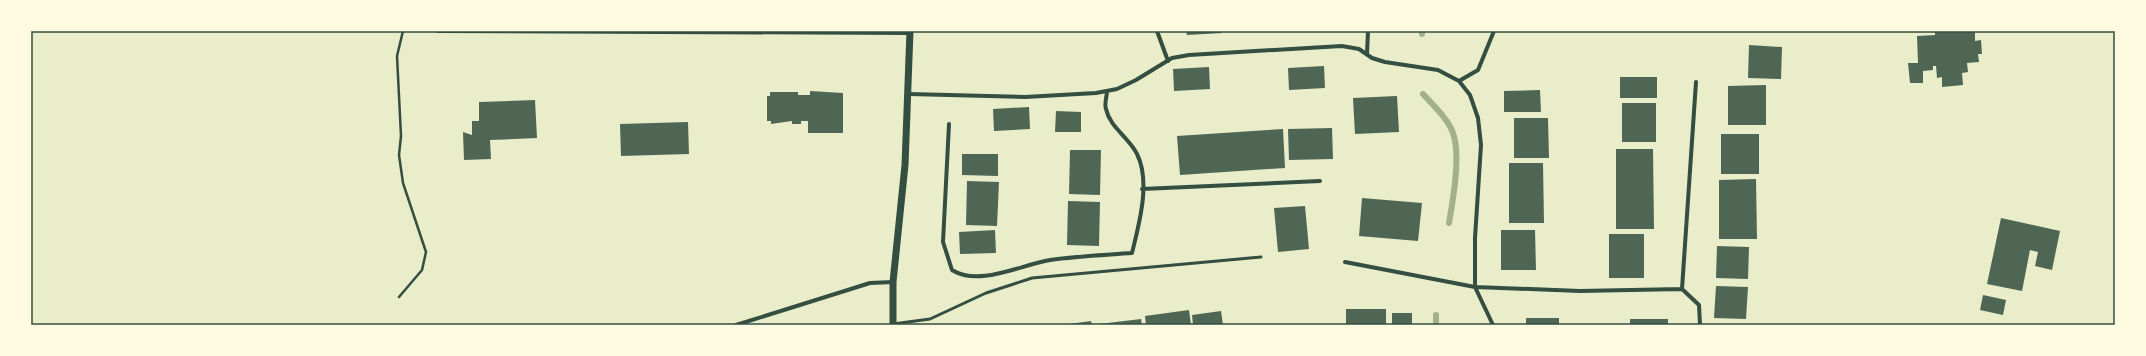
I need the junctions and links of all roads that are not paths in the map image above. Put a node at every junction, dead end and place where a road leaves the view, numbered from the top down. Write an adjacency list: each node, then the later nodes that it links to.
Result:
1 (438, 31): 5 (street)
2 (1157, 31): 7 (street)
3 (1368, 31): 6 (street)
4 (1494, 31): 8 (street)
5 (910, 32): 11 (street)
6 (1366, 54): 7 (street); 8 (street)
7 (1168, 61): 10 (street)
8 (1459, 82): 18 (street)
9 (1696, 82): 19 (street)
10 (1107, 91): 11 (street); 14 (street)
11 (908, 94): 17 (street)
12 (949, 124): 14 (street)
13 (1320, 181): 14 (street)
14 (1142, 189)
15 (1261, 257): 21 (lane)
16 (1345, 262): 18 (street)
17 (893, 282): 20 (street); 21 (street)
18 (1475, 287): 19 (street); 22 (street)
19 (1682, 289): 23 (street)
20 (736, 325)
21 (893, 325)
22 (1493, 325)
23 (1700, 325)

